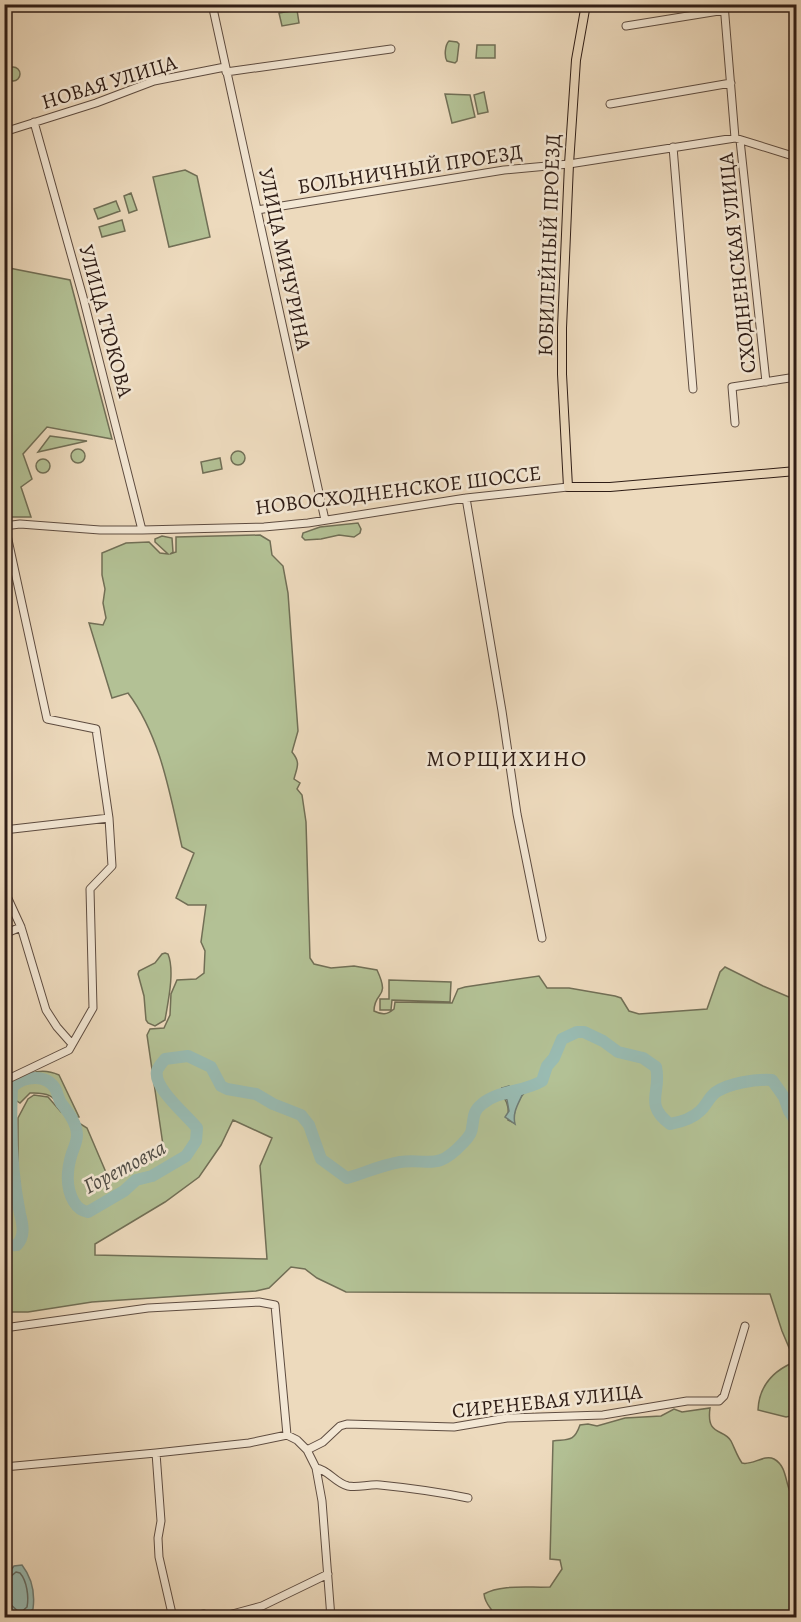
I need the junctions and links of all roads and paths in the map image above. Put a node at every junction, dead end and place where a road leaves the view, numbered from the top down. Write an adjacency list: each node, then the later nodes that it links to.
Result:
1 (212, 4): 6 (street, УЛИЦА МИЧУРИНА)
2 (586, 4): 14 (main road, ЮБИЛЕЙНЫЙ ПРОЕЗД)
3 (724, 7): 4 (street); 7 (street, СХОДНЕНСКАЯ УЛИЦА)
4 (626, 26)
5 (391, 49): 6 (street, НОВАЯ УЛИЦА)
6 (226, 69): 9 (street, НОВАЯ УЛИЦА); 15 (street, УЛИЦА МИЧУРИНА)
7 (731, 83): 8 (street); 11 (street, СХОДНЕНСКАЯ УЛИЦА)
8 (610, 104)
9 (34, 122): 10 (street, НОВАЯ УЛИЦА); 25 (street, УЛИЦА ТЮКОВА)
10 (4, 132)
11 (738, 139): 12 (street, БОЛЬНИЧНЫЙ ПРОЕЗД); 13 (street); 17 (street, СХОДНЕНСКАЯ УЛИЦА)
12 (673, 147): 14 (street, БОЛЬНИЧНЫЙ ПРОЕЗД); 18 (street)
13 (796, 157)
14 (569, 164): 15 (street, БОЛЬНИЧНЫЙ ПРОЕЗД); 21 (main road, ЮБИЛЕЙНЫЙ ПРОЕЗД)
15 (258, 210): 23 (street, УЛИЦА МИЧУРИНА)
16 (796, 377): 17 (street)
17 (766, 382): 19 (street)
18 (693, 389)
19 (735, 423)
20 (796, 471): 21 (main road, НОВОСХОДНЕНСКОЕ ШОССЕ)
21 (568, 487): 22 (street, НОВОСХОДНЕНСКОЕ ШОССЕ)
22 (466, 498): 23 (street, НОВОСХОДНЕНСКОЕ ШОССЕ); 31 (street)
23 (325, 520): 25 (street, НОВОСХОДНЕНСКОЕ ШОССЕ)
24 (5, 526): 25 (street, НОВОСХОДНЕНСКОЕ ШОССЕ); 26 (street)
25 (142, 530)
26 (109, 818): 27 (street); 32 (street)
27 (4, 830)
28 (4, 890): 29 (street)
29 (21, 927): 30 (street); 32 (street)
30 (4, 933)
31 (542, 938)
32 (72, 1044): 33 (street)
33 (4, 1081)
34 (745, 1326): 37 (street, СИРЕНЕВАЯ УЛИЦА)
35 (4, 1328): 36 (street)
36 (287, 1434): 37 (street); 38 (street)
37 (306, 1450): 40 (street)
38 (156, 1454): 39 (street); 45 (street)
39 (4, 1467)
40 (316, 1468): 41 (street); 42 (street)
41 (468, 1498)
42 (328, 1574): 44 (street); 47 (street)
43 (204, 1614): 46 (street)
44 (225, 1616)
45 (173, 1617)
46 (185, 1617)
47 (331, 1617)

